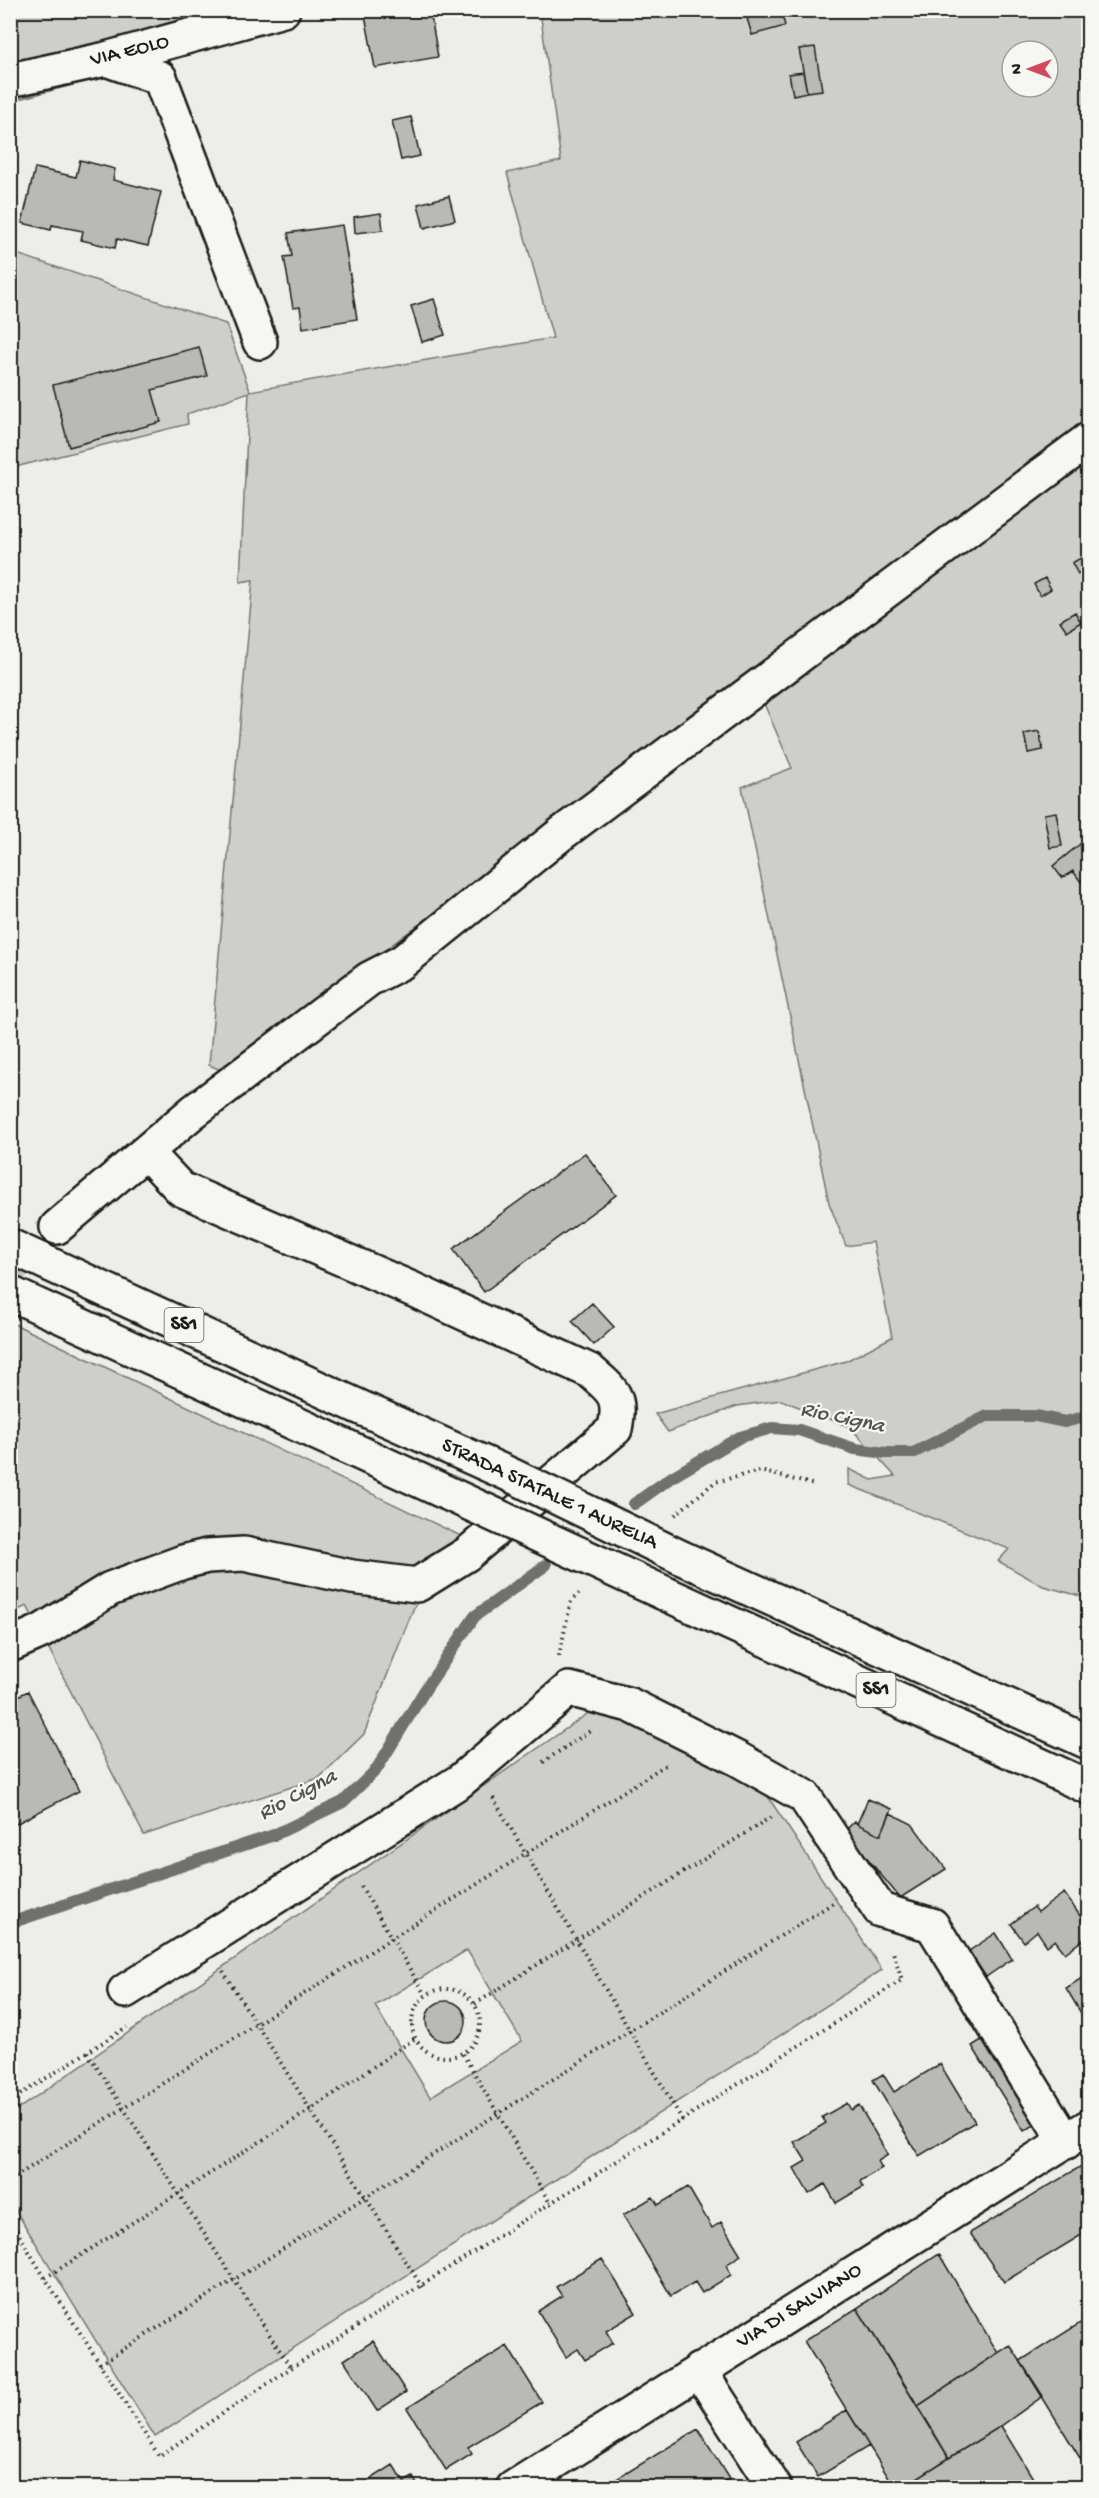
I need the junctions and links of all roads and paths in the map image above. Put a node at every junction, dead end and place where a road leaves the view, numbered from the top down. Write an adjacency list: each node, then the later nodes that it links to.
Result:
1 (284, 10): 2 (main road, VIA EOLO)
2 (106, 59): 3 (main road, VIA EOLO); 4 (main road)
3 (10, 80)
4 (260, 342)
5 (1089, 440): 6 (main road)
6 (146, 1152): 7 (main road); 13 (main road)
7 (57, 1227)
8 (10, 1245): 16 (main road, STRADA STATALE 1 AURELIA / SS1, bridge)
9 (10, 1293): 17 (main road, STRADA STATALE 1 AURELIA / SS1, bridge)
10 (815, 1485): 11 (path)
11 (673, 1516)
12 (586, 1588): 14 (path)
13 (10, 1645)
14 (569, 1689): 15 (main road); 26 (main road)
15 (704, 1741): 19 (main road); 20 (path)
16 (1089, 1742)
17 (1089, 1787)
18 (491, 1795): 20 (path)
19 (804, 1796): 22 (main road); 24 (path)
20 (525, 1853): 23 (path); 24 (path)
21 (358, 1880): 23 (path)
22 (872, 1897): 30 (path); 37 (path); 38 (main road)
23 (392, 1938): 27 (path); 29 (path)
24 (577, 1941): 28 (path); 30 (path)
25 (221, 1967): 29 (path)
26 (125, 1991)
27 (425, 1995): 28 (path); 31 (path)
28 (475, 2004): 33 (path)
29 (256, 2024): 34 (path); 35 (path)
30 (630, 2031): 36 (path); 37 (path)
31 (414, 2039): 33 (path); 35 (path)
32 (87, 2052): 34 (path)
33 (463, 2054): 36 (path)
34 (124, 2108): 39 (path); 40 (path)
35 (310, 2110): 40 (path); 41 (path)
36 (497, 2114): 41 (path); 42 (path)
37 (682, 2121): 42 (path)
38 (1077, 2134): 49 (main road, VIA DI SALVIANO)
39 (10, 2180)
40 (178, 2193): 44 (path); 45 (path)
41 (366, 2197): 45 (path); 46 (path)
42 (551, 2205): 46 (path)
43 (10, 2220): 44 (path)
44 (45, 2278): 47 (path)
45 (234, 2280): 47 (path); 48 (path)
46 (422, 2287): 48 (path)
47 (100, 2364): 48 (path)
48 (291, 2368)
49 (699, 2370): 50 (main road, VIA DI SALVIANO); 51 (main road)
50 (513, 2487)
51 (775, 2487)

